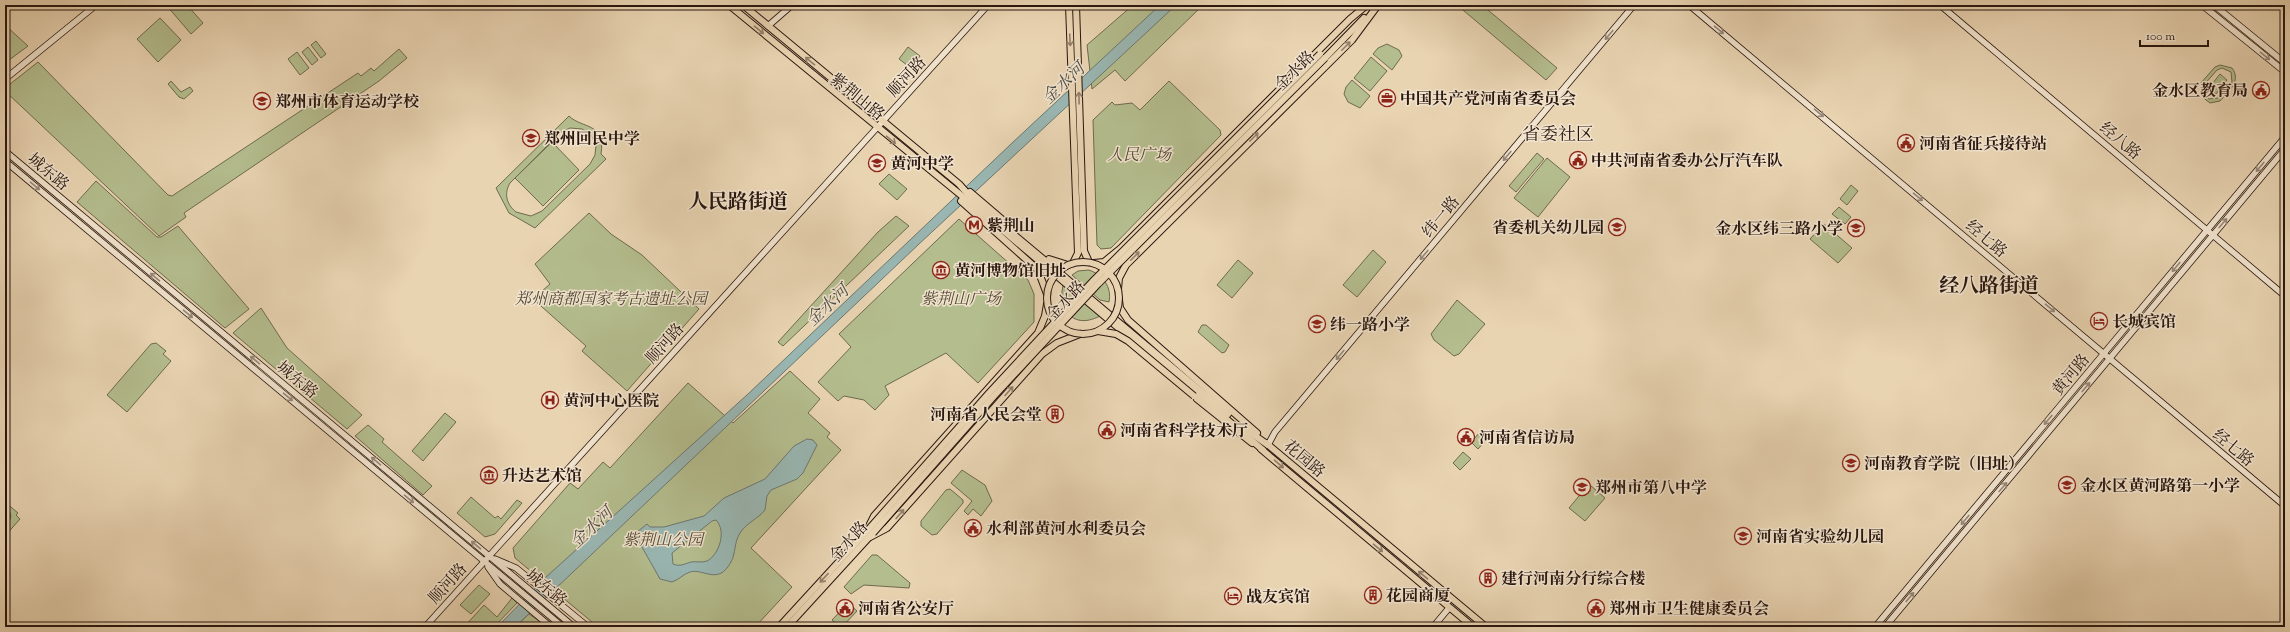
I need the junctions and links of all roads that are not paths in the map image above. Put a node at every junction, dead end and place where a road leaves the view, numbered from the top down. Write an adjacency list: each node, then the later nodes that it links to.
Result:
1 (96, 5): 19 (street)
2 (729, 5): 21 (main road, 紫荆山路, one-way to 21)
3 (744, 5): 15 (main road, 紫荆山路)
4 (792, 5): 15 (street)
5 (988, 5): 20 (street, 顺河路)
6 (1069, 5): 30 (main road, one-way to 30)
7 (1076, 5): 29 (main road, one-way to 7)
8 (1368, 5): 16 (main road, 金水路); 29 (main road)
9 (1378, 5): 16 (main road, 金水路); 31 (main road, one-way to 9)
10 (1634, 5): 40 (street, 纬一路, one-way to 40)
11 (1689, 5): 38 (street, 经七路, one-way to 38)
12 (1940, 5): 27 (street, 经八路)
13 (2202, 5): 18 (street, one-way to 18)
14 (2214, 5): 17 (street)
15 (768, 26): 20 (main road, 紫荆山路, one-way to 15)
16 (1322, 56): 43 (main road, 金水路, bridge)
17 (2285, 63)
18 (2285, 72)
19 (5, 79)
20 (882, 120): 21 (street, 顺河路); 26 (main road, 紫荆山路)
21 (876, 127): 26 (main road, 紫荆山路, one-way to 26); 44 (street, 顺河路)
22 (2285, 137): 27 (street, 黄河路, one-way to 27)
23 (2285, 150): 28 (street, 黄河路, one-way to 23)
24 (5, 151): 44 (street, 城东路, one-way to 24)
25 (5, 161): 45 (street, 城东路, one-way to 45)
26 (974, 204): 30 (main road); 32 (main road); 40 (main road); 41 (main road)
27 (2207, 230): 28 (street, 经八路); 38 (street, 黄河路, one-way to 38)
28 (2213, 235): 33 (street, 经八路); 39 (street, 黄河路)
29 (1091, 263): 30 (main road, bridge); 31 (main road, bridge)
30 (1070, 264): 32 (main road, bridge)
31 (1118, 289): 34 (main road, bridge)
32 (1047, 294): 35 (main road, bridge)
33 (2285, 296)
34 (1119, 300): 36 (main road, bridge); 40 (main road, 花园路)
35 (1047, 304): 37 (main road, bridge); 43 (main road)
36 (1098, 331): 37 (main road, bridge); 41 (main road, 花园路, bridge)
37 (1080, 334): 43 (main road, one-way to 37)
38 (2104, 354): 39 (street, 经七路); 57 (street, 黄河路, one-way to 57)
39 (2110, 359): 42 (street, 经七路); 58 (street, 黄河路, one-way to 39)
40 (1268, 445): 56 (main road, 花园路, one-way to 40)
41 (1264, 450): 46 (main road, 花园路, one-way to 46)
42 (2285, 506)
43 (869, 533): 52 (main road, 金水路, one-way to 52); 53 (main road, 金水路)
44 (489, 556): 45 (street, 顺河路); 50 (street, 城东路); 51 (street)
45 (485, 562): 47 (street, 顺河路); 48 (street); 49 (street, 城东路)
46 (1449, 608): 54 (street); 55 (main road, 花园路)
47 (425, 627)
48 (551, 627)
49 (563, 627)
50 (574, 627)
51 (588, 627)
52 (779, 627)
53 (787, 627)
54 (1433, 627)
55 (1473, 627)
56 (1486, 627)
57 (1875, 627)
58 (1885, 627)

